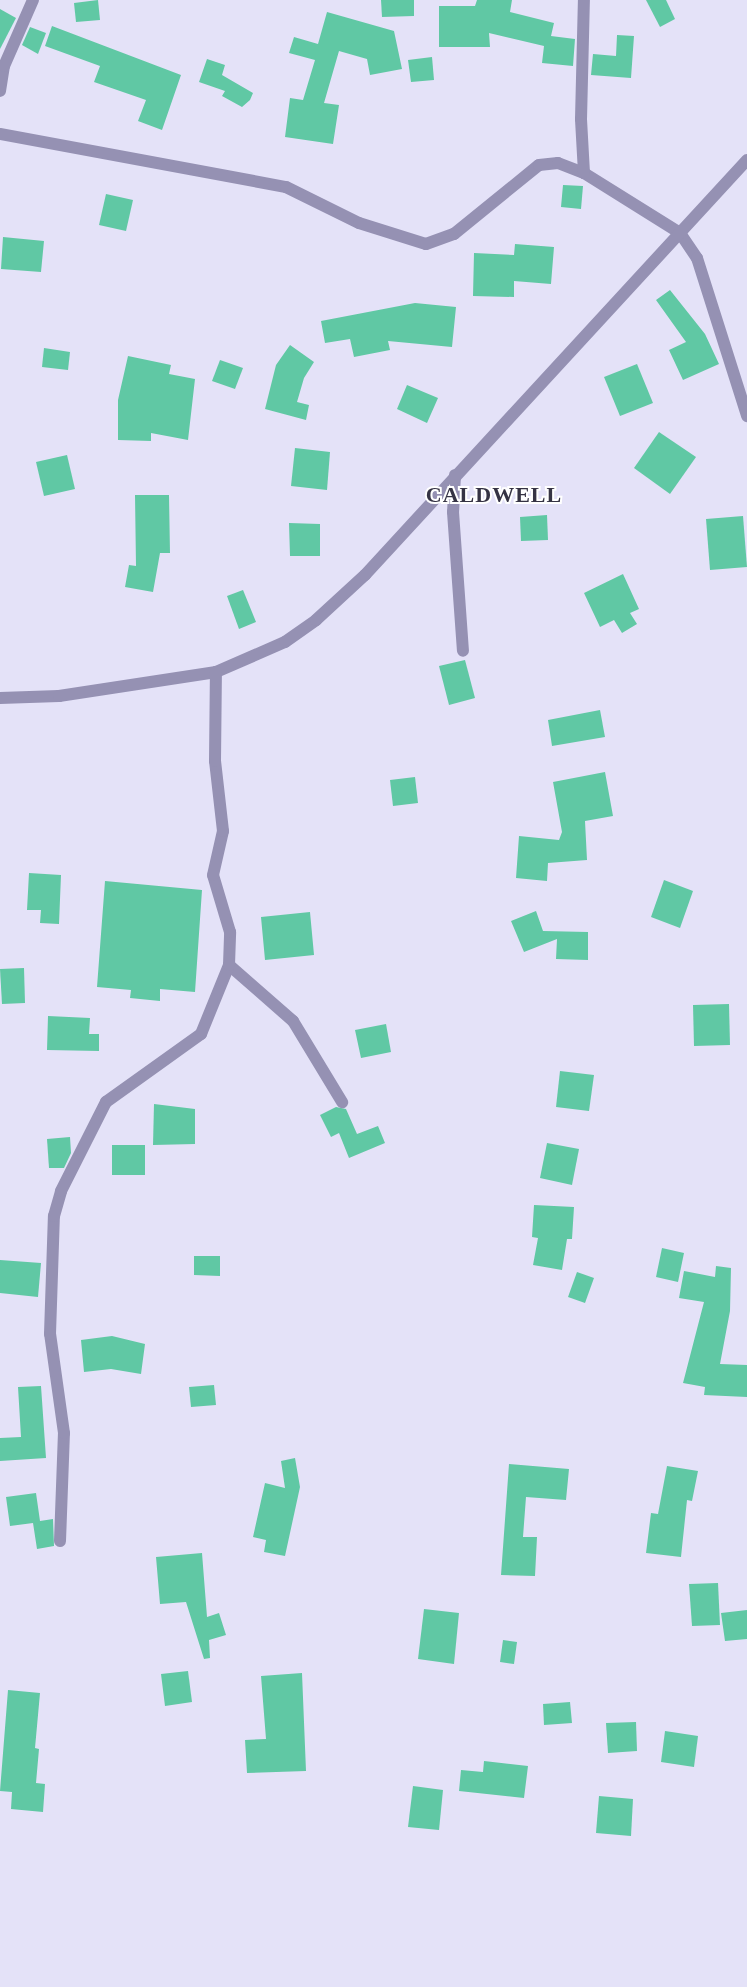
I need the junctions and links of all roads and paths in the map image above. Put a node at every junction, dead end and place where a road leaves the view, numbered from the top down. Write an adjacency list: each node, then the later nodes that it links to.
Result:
1 (33, 0): 3 (street)
2 (584, 0): 6 (street)
3 (0, 91)
4 (0, 134): 6 (street)
5 (747, 160): 7 (street)
6 (584, 173): 7 (street)
7 (680, 233): 8 (street); 9 (street)
8 (747, 416)
9 (455, 475): 10 (street); 11 (street)
10 (463, 651)
11 (216, 672): 12 (street); 13 (street)
12 (0, 698)
13 (229, 966): 14 (street); 15 (street)
14 (342, 1102)
15 (60, 1541)

